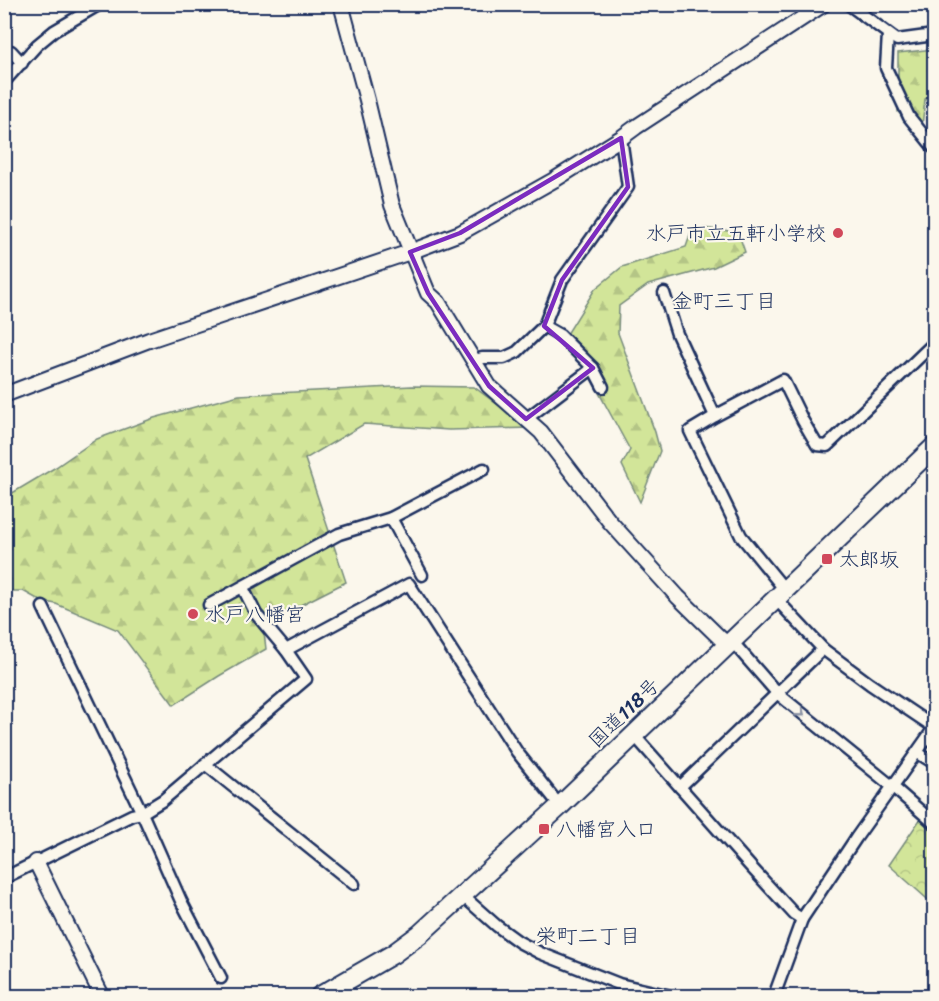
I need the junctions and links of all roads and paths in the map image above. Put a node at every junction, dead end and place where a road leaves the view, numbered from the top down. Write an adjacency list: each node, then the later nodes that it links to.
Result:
1 (100, 4): 8 (street)
2 (341, 4): 12 (street)
3 (824, 4): 10 (street)
4 (848, 4): 5 (street)
5 (888, 34): 6 (street); 11 (street)
6 (934, 35)
7 (11, 51): 8 (street)
8 (22, 63): 9 (street)
9 (4, 82)
10 (621, 138): 12 (street); 14 (street)
11 (934, 148)
12 (410, 252): 16 (street); 19 (street)
13 (664, 292): 20 (street)
14 (544, 326): 16 (street); 17 (street)
15 (934, 343): 20 (street)
16 (473, 361): 21 (street)
17 (593, 368): 18 (street); 21 (street)
18 (603, 387)
19 (4, 395)
20 (715, 416): 27 (street)
21 (526, 419): 30 (street)
22 (934, 447): 27 (highway, 国道118号)
23 (484, 469): 24 (street)
24 (391, 518): 25 (street); 26 (street)
25 (422, 575)
26 (243, 588): 28 (street); 32 (street)
27 (781, 595): 30 (highway, 国道118号); 31 (street)
28 (209, 605)
29 (43, 607): 42 (street)
30 (729, 644): 33 (street); 35 (highway, 国道118号)
31 (823, 649): 33 (street); 34 (street)
32 (286, 650): 38 (street); 41 (street)
33 (777, 693): 39 (street); 40 (street, one-way to 40)
34 (934, 728): 36 (street)
35 (634, 735): 39 (street); 41 (highway, 国道118号)
36 (918, 753): 37 (street); 40 (street)
37 (934, 763)
38 (206, 764): 42 (street); 46 (street)
39 (680, 787): 48 (street)
40 (893, 787): 43 (street); 48 (street)
41 (560, 806): 47 (highway, 国道118号)
42 (142, 813): 44 (street); 49 (street)
43 (934, 823)
44 (36, 862): 45 (street); 51 (street)
45 (4, 878)
46 (354, 884)
47 (463, 896): 50 (highway, 国道118号); 53 (street)
48 (802, 919): 54 (street)
49 (221, 978)
50 (324, 994): 52 (street)
51 (102, 996)
52 (351, 996)
53 (671, 996)
54 (774, 996)

